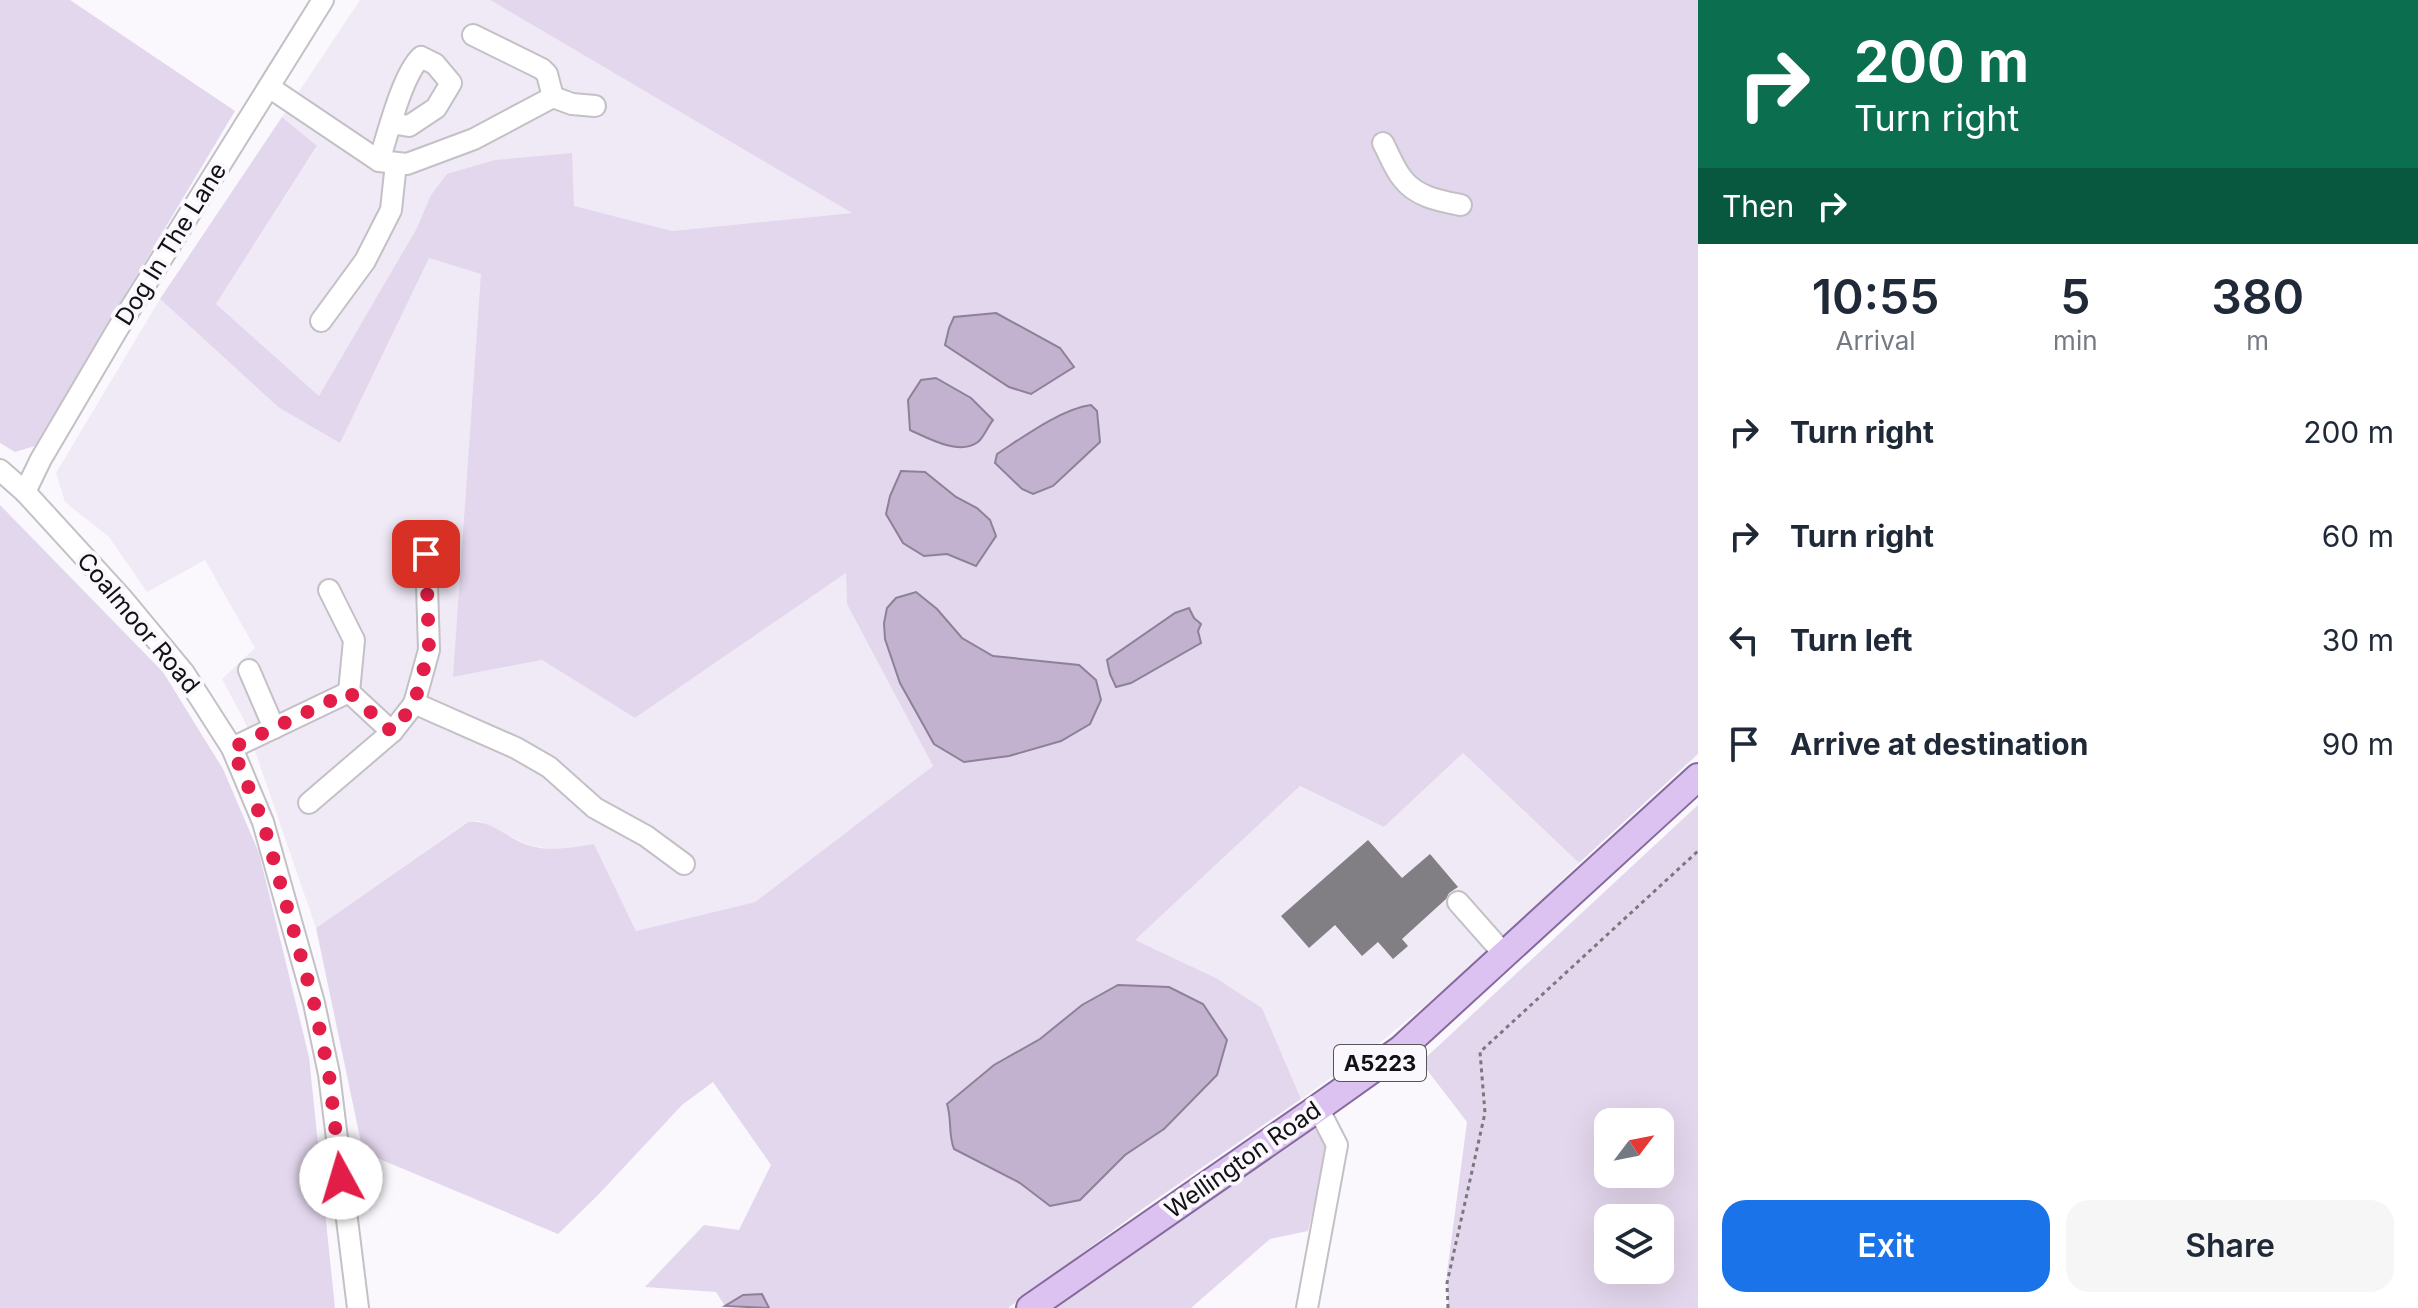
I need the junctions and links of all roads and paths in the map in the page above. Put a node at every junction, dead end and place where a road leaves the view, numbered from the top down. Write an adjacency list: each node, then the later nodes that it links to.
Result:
1 (323, 0): 3 (street, Dog In The Lane)
2 (473, 35): 4 (street)
3 (269, 87): 8 (street); 12 (street, Dog In The Lane)
4 (553, 97): 5 (street); 8 (street)
5 (595, 106)
6 (391, 123): 8 (street)
7 (1383, 143): 9 (street)
8 (387, 162): 10 (street)
9 (1461, 205)
10 (321, 321)
11 (0, 470): 12 (street, Coalmoor Road)
12 (25, 492): 20 (street, Coalmoor Road)
13 (426, 554): 17 (street)
14 (329, 590): 16 (street)
15 (249, 670): 18 (street)
16 (349, 692): 18 (street); 19 (street)
17 (414, 703): 19 (street); 24 (street)
18 (274, 728): 20 (street)
19 (392, 732): 22 (street)
20 (232, 748): 28 (street, Coalmoor Road)
21 (1698, 777): 26 (main road, Wellington Road / A5223)
22 (309, 803)
23 (1698, 851): 31 (path)
24 (684, 864)
25 (1458, 902): 26 (street)
26 (1504, 954): 27 (main road, Wellington Road / A5223)
27 (1318, 1108): 29 (main road, Wellington Road / A5223); 30 (street)
28 (358, 1308)
29 (1030, 1308)
30 (1307, 1308)
31 (1448, 1308)

